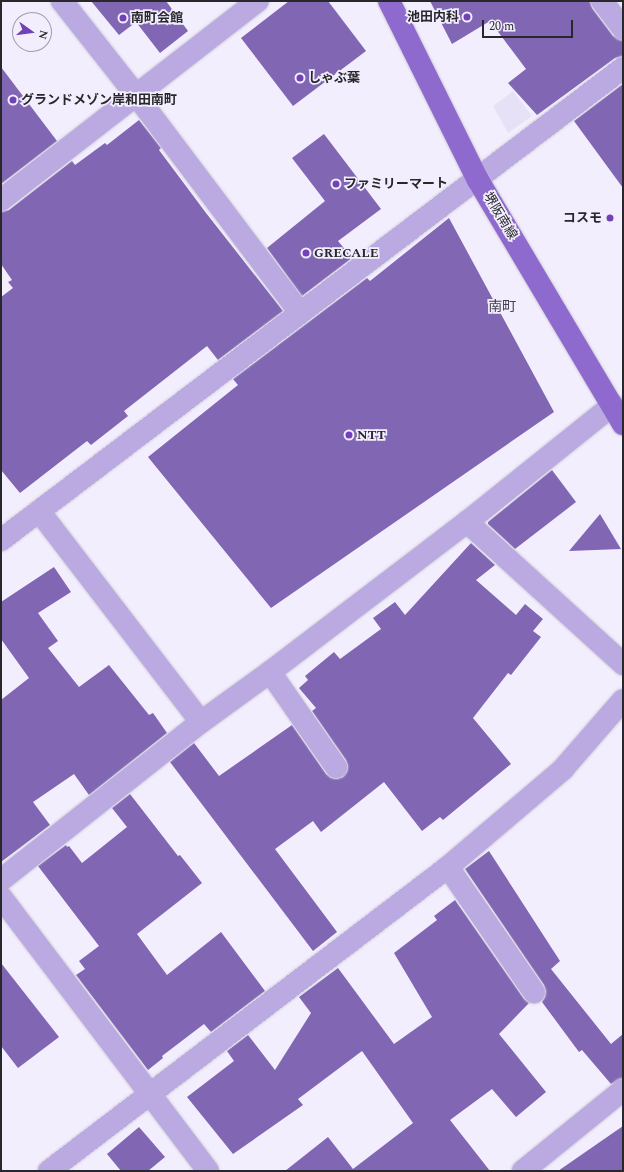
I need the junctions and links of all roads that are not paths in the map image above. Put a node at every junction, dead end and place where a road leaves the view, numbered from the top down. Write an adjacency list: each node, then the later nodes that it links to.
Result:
1 (62, 1): 7 (street)
2 (258, 1): 7 (street)
3 (389, 1): 8 (main road, 堺阪南線)
4 (602, 1): 5 (street)
5 (623, 29)
6 (623, 68): 8 (street)
7 (136, 95): 9 (street); 10 (street)
8 (478, 180): 10 (street); 11 (main road, 堺阪南線)
9 (1, 200)
10 (300, 313): 13 (street)
11 (613, 405): 12 (main road, 堺阪南線); 14 (street)
12 (623, 424)
13 (39, 511): 15 (street); 19 (street)
14 (467, 522): 16 (street); 17 (street)
15 (1, 540)
16 (623, 664)
17 (270, 672): 19 (street); 20 (street)
18 (623, 700): 21 (street)
19 (201, 722): 22 (street)
20 (336, 766)
21 (448, 867): 24 (street); 26 (street)
22 (1, 880)
23 (1, 897): 26 (street)
24 (534, 992)
25 (623, 1090): 27 (street)
26 (149, 1095): 28 (street); 29 (street)
27 (532, 1168)
28 (49, 1171)
29 (208, 1171)

